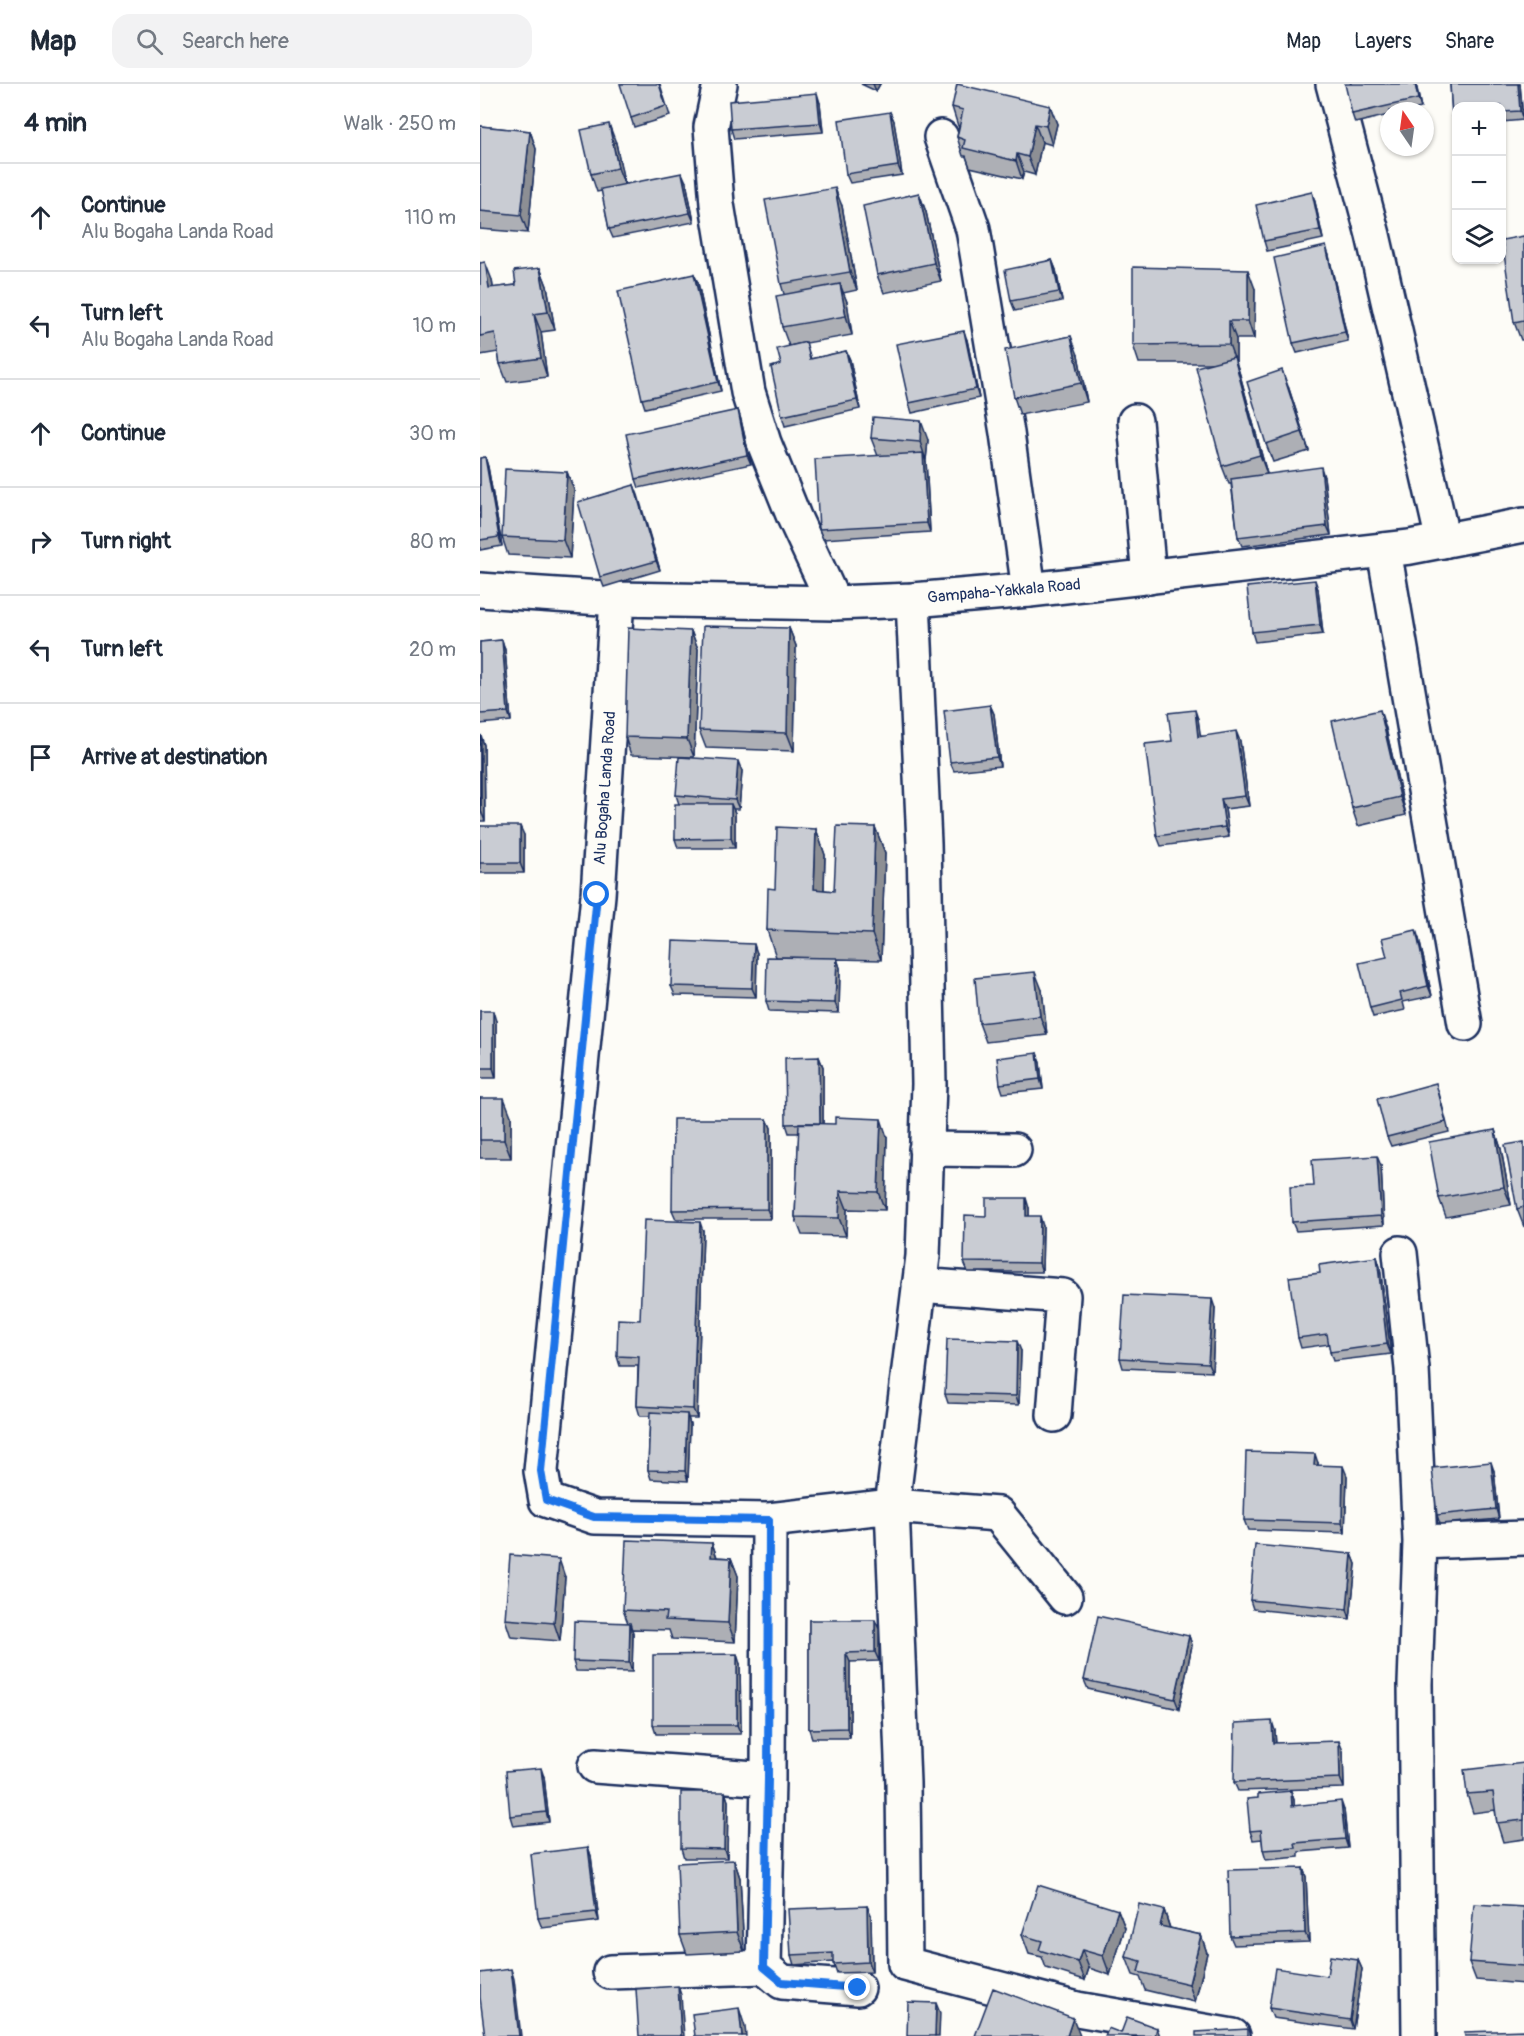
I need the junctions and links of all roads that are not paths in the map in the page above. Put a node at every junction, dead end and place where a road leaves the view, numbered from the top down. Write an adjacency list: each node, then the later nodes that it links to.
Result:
1 (720, 84): 13 (main road)
2 (1333, 84): 6 (main road)
3 (941, 138): 9 (main road)
4 (1135, 421): 8 (main road)
5 (1524, 525): 6 (main road, Gampaha-Yakkala Road)
6 (1443, 541): 7 (main road, Gampaha-Yakkala Road)
7 (1384, 550): 8 (main road, Gampaha-Yakkala Road); 14 (main road)
8 (1149, 577): 9 (main road, Gampaha-Yakkala Road)
9 (1029, 590): 12 (main road, Gampaha-Yakkala Road)
10 (480, 591): 11 (main road, Gampaha-Yakkala Road)
11 (617, 598): 13 (main road, Gampaha-Yakkala Road); 21 (main road, Alu Bogaha Landa Road)
12 (913, 600): 13 (main road, Gampaha-Yakkala Road); 15 (main road)
13 (834, 603)
14 (1465, 1024)
15 (926, 1149): 16 (main road); 18 (main road)
16 (1014, 1150)
17 (1401, 1253): 23 (main road)
18 (919, 1285): 19 (main road); 20 (main road)
19 (1054, 1415)
20 (892, 1506): 21 (main road); 24 (main road); 30 (main road)
21 (769, 1520): 26 (main road)
22 (1524, 1538): 23 (main road)
23 (1420, 1542): 31 (main road)
24 (1065, 1597)
25 (595, 1767): 26 (main road)
26 (768, 1779): 27 (main road)
27 (764, 1967): 28 (main road); 29 (main road)
28 (610, 1972)
29 (858, 1988)
30 (1233, 2036)
31 (1419, 2036)

